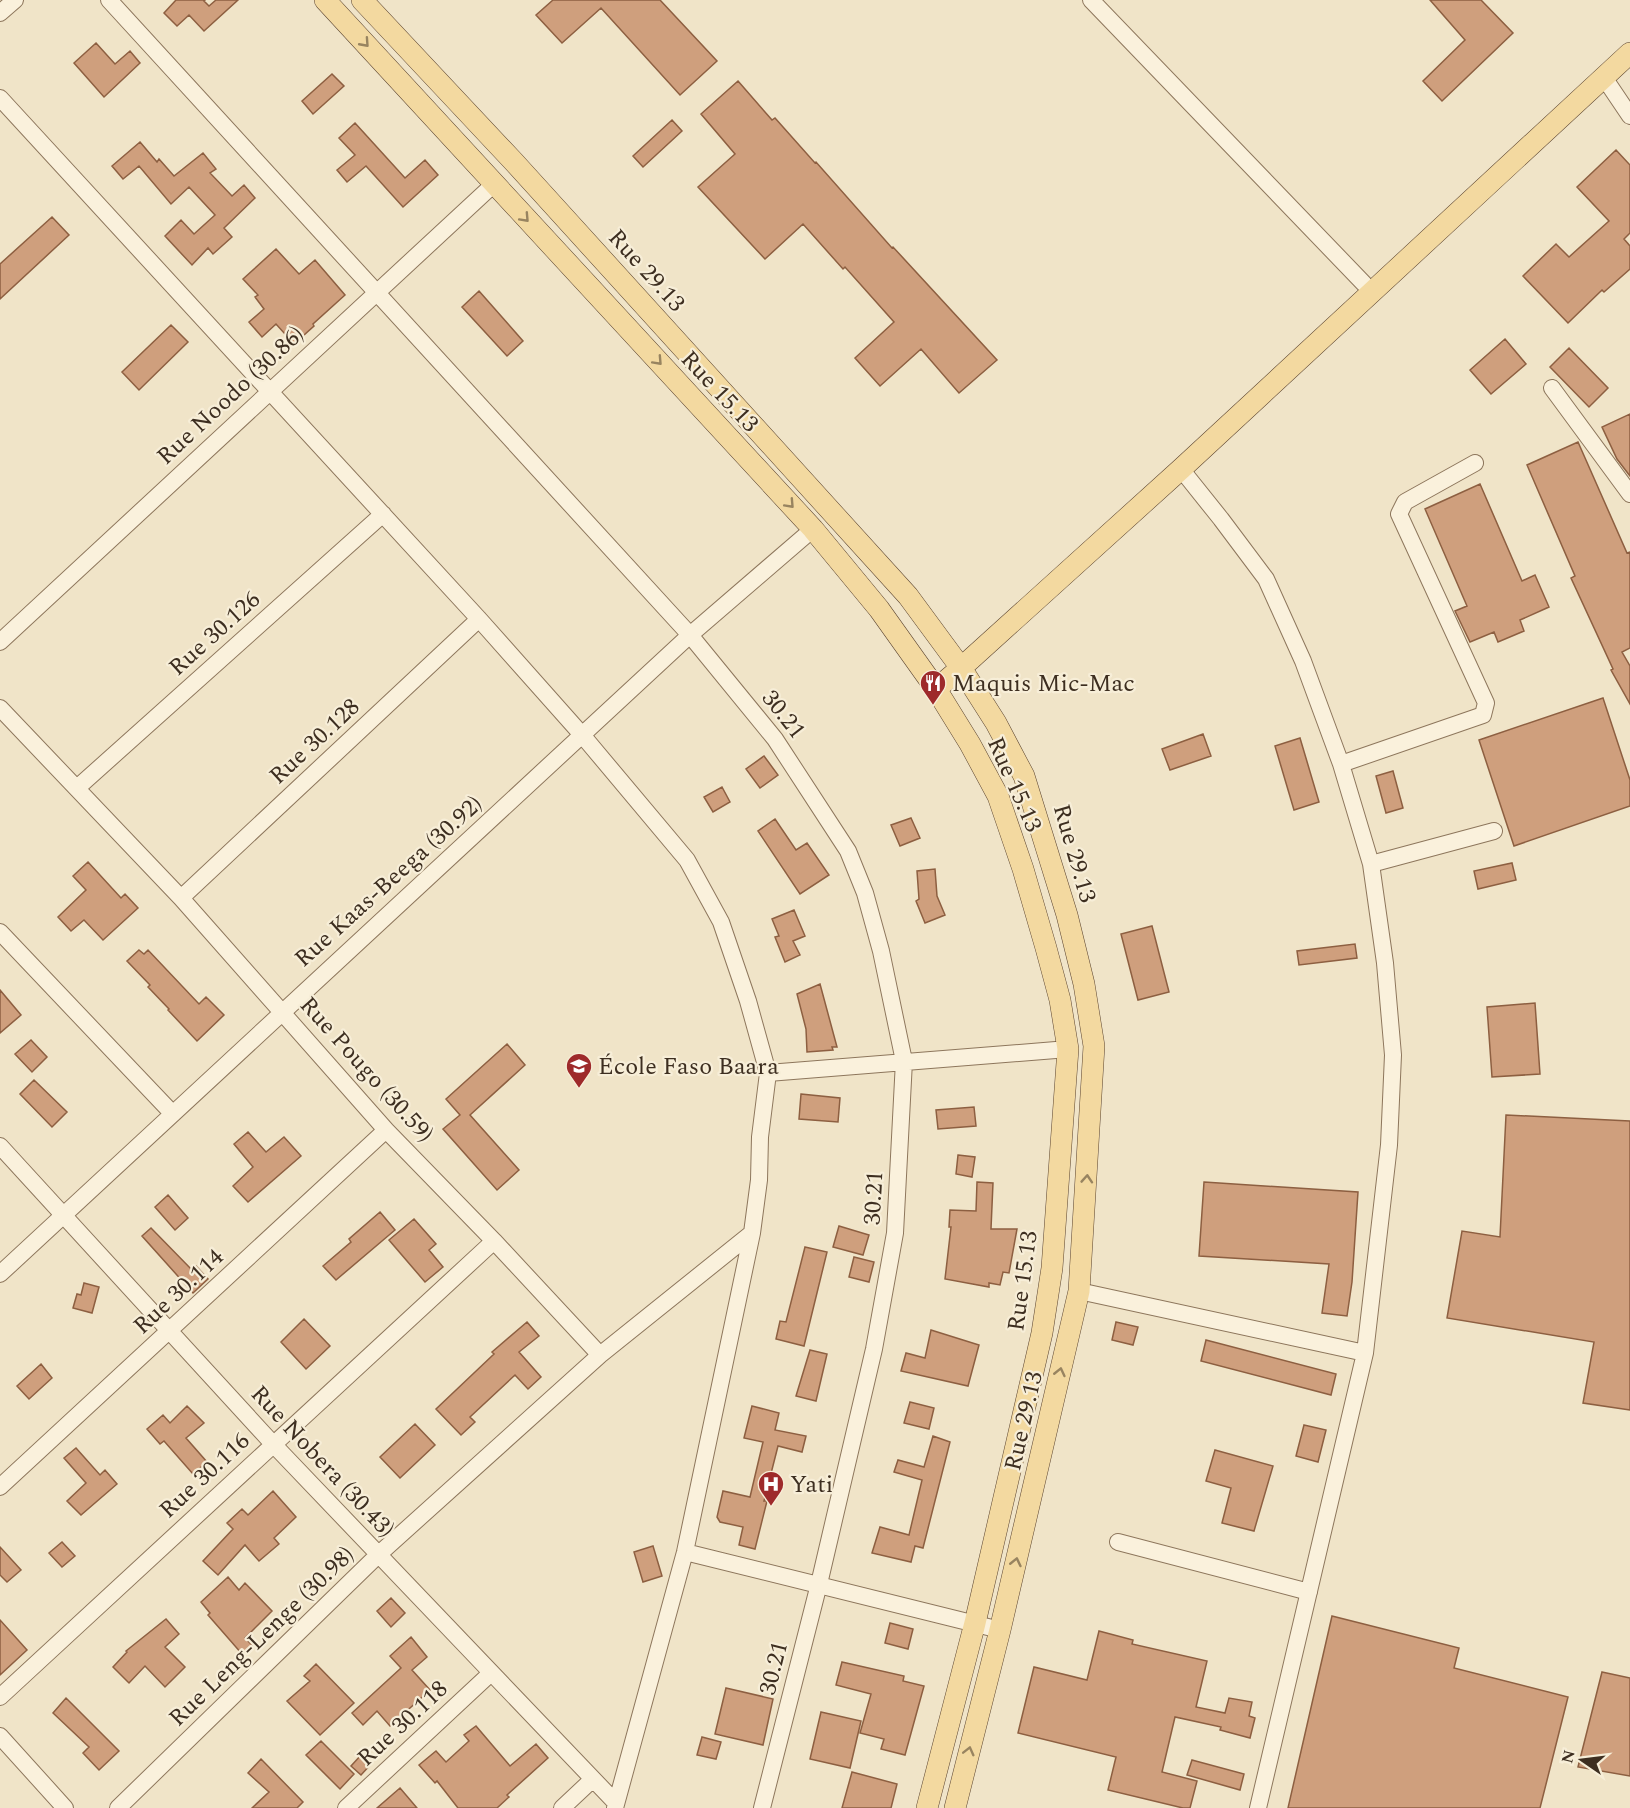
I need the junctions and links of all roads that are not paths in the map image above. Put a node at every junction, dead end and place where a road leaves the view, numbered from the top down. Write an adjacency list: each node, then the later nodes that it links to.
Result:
1 (15, 0): 6 (street)
2 (109, 0): 12 (street, 30.21)
3 (326, 0): 11 (main road, Rue 15.13, one-way to 11)
4 (362, 0): 24 (main road, Rue 29.13)
5 (1091, 0): 13 (street)
6 (0, 13)
7 (1630, 53): 8 (main road)
8 (1603, 76): 10 (street); 13 (main road)
9 (0, 98): 15 (street)
10 (1630, 116)
11 (494, 184): 12 (street, Rue Noodo (30.86)); 20 (main road, Rue 15.13, one-way to 20)
12 (376, 292): 15 (street, Rue Noodo (30.86)); 22 (street, 30.21)
13 (1372, 292): 17 (main road)
14 (1552, 388): 18 (street)
15 (270, 391): 19 (street); 23 (street, Rue Noodo (30.86))
16 (1475, 463): 28 (street)
17 (1181, 469): 24 (main road); 28 (street)
18 (1630, 494)
19 (383, 514): 21 (street); 29 (street, Rue 30.126)
20 (813, 529): 22 (street, Rue Kaas-Beega (30.92)); 25 (main road, Rue 15.13)
21 (479, 619): 27 (street); 32 (street, Rue 30.128)
22 (690, 635): 27 (street, Rue Kaas-Beega (30.92)); 36 (street, 30.21 / 30.21)
23 (0, 642)
24 (961, 668): 25 (main road); 45 (main road, Rue 29.13, one-way to 24)
25 (936, 689): 35 (main road, Rue 15.13)
26 (0, 708): 29 (street, Rue Pougo (30.59))
27 (583, 736): 34 (street, Rue Kaas-Beega (30.92)); 37 (street)
28 (1341, 764): 31 (street)
29 (77, 788): 32 (street, Rue Pougo (30.59))
30 (1494, 831): 31 (street)
31 (1371, 864): 47 (street)
32 (181, 898): 34 (street, Rue Pougo (30.59))
33 (0, 932): 38 (street)
34 (282, 1011): 38 (street, Rue Kaas-Beega (30.92)); 39 (street, Rue Pougo (30.59))
35 (1068, 1049): 36 (street); 56 (main road, Rue 15.13)
36 (904, 1061): 37 (street); 54 (street, 30.21 / 30.21)
37 (768, 1072): 42 (street)
38 (172, 1113): 41 (street, Rue Kaas-Beega (30.92))
39 (386, 1130): 43 (street, Rue Pougo (30.59)); 46 (street, Rue 30.114)
40 (0, 1146): 41 (street, Rue Nobera (30.43))
41 (63, 1215): 44 (street, Rue Kaas-Beega (30.92)); 46 (street, Rue Nobera (30.43))
42 (752, 1233): 48 (street, Rue Leng-Lenge (30.98)); 52 (street)
43 (494, 1241): 48 (street, Rue Pougo (30.59)); 49 (street, Rue 30.116)
44 (0, 1274)
45 (1080, 1291): 47 (street); 57 (main road, Rue 29.13, one-way to 45)
46 (170, 1331): 49 (street, Rue Nobera (30.43)); 50 (street, Rue 30.114)
47 (1365, 1353): 55 (street)
48 (600, 1355): 53 (street, Rue Leng-Lenge (30.98))
49 (273, 1444): 53 (street, Rue Nobera (30.43)); 59 (street, Rue 30.116)
50 (0, 1487)
51 (1118, 1542): 55 (street)
52 (686, 1552): 54 (street); 62 (street)
53 (379, 1554): 58 (street, Rue Nobera (30.43)); 64 (street, Rue Leng-Lenge (30.98))
54 (819, 1584): 56 (street); 67 (street, 30.21 / 30.21)
55 (1309, 1592): 70 (street)
56 (975, 1623): 57 (street); 68 (main road, Rue 15.13)
57 (1000, 1629): 69 (main road, Rue 29.13, one-way to 57)
58 (491, 1672): 61 (street, Rue Nobera (30.43)); 65 (street, Rue 30.118)
59 (0, 1697)
60 (0, 1736): 63 (street)
61 (593, 1779): 62 (street, Rue Nobera (30.43)); 66 (street)
62 (615, 1805)
63 (65, 1808)
64 (118, 1808)
65 (346, 1808)
66 (562, 1808)
67 (762, 1808)
68 (927, 1808)
69 (955, 1808)
70 (1258, 1808)

